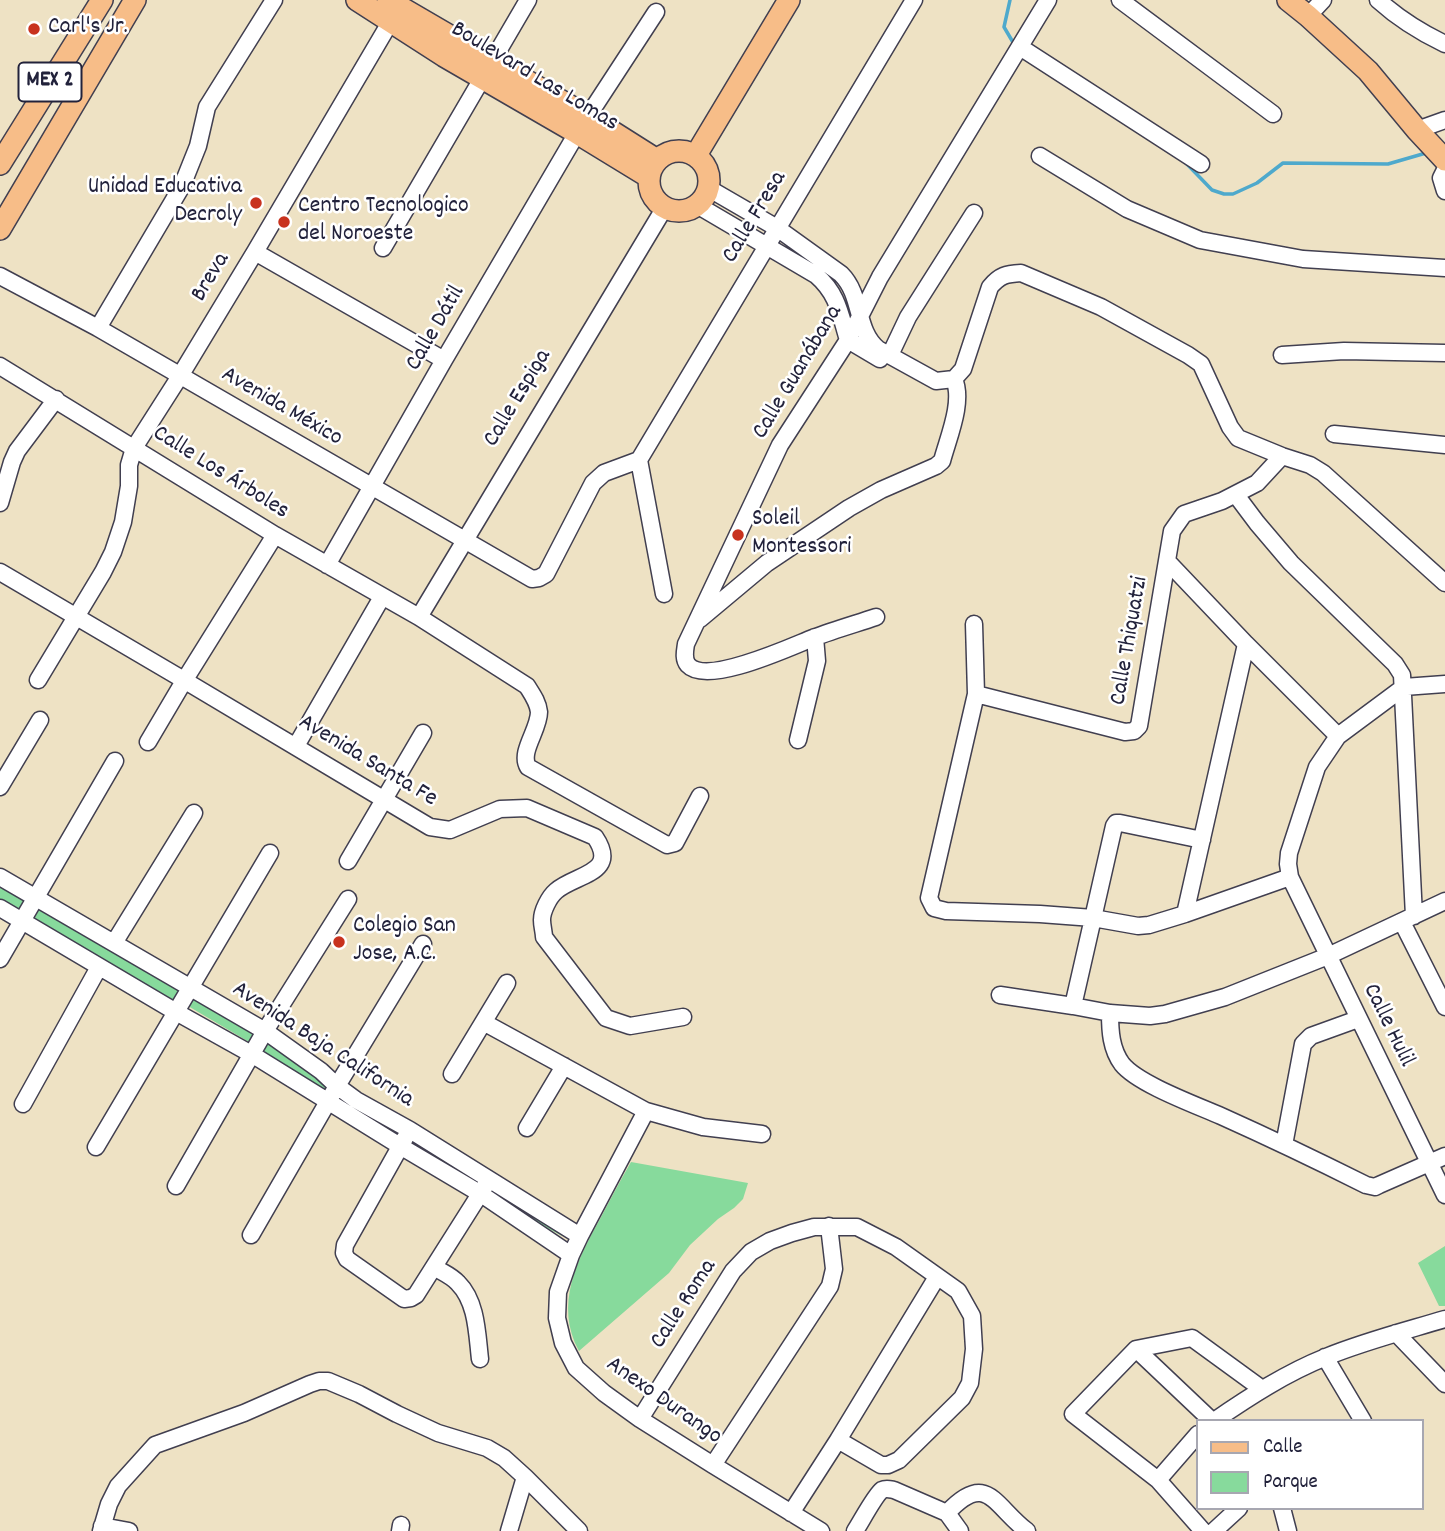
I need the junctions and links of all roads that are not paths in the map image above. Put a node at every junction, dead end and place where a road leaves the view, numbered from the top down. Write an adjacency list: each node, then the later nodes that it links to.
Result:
1 (102, 0): 25 (main road, MEX 2)
2 (135, 0): 33 (main road, MEX 2)
3 (274, 0): 42 (street)
4 (357, 0): 13 (main road, Boulevard Las Lomas)
5 (528, 0): 17 (street)
6 (789, 0): 22 (main road)
7 (914, 0): 32 (street, Calle Fresa)
8 (1048, 0): 16 (street, Calle Guanábana)
9 (1120, 0): 18 (street)
10 (1323, 0): 12 (street)
11 (1378, 0): 15 (street)
12 (1301, 6): 21 (main road)
13 (395, 7): 17 (main road, Boulevard Las Lomas); 36 (street, Breva)
14 (656, 12): 20 (street, Calle Dátil)
15 (1445, 44)
16 (1020, 47): 26 (street); 39 (street, Calle Guanábana)
17 (487, 69): 20 (main road, Boulevard Las Lomas); 35 (street)
18 (1273, 114)
19 (1445, 120): 21 (street)
20 (583, 125): 27 (main road, Boulevard Las Lomas); 47 (street, Calle Dátil)
21 (1421, 134): 24 (main road)
22 (696, 155): 27 (main road); 29 (main road)
23 (1040, 156): 37 (street)
24 (1444, 162): 28 (street)
25 (0, 164)
26 (1201, 164)
27 (653, 169): 30 (main road)
28 (1445, 191)
29 (703, 197): 30 (main road); 32 (street); 34 (street)
30 (665, 207): 62 (street, Calle Espiga)
31 (974, 213): 45 (street)
32 (777, 228): 34 (street, Calle Fresa); 40 (street)
33 (0, 229)
34 (765, 246): 43 (street); 57 (street, Calle Fresa)
35 (383, 248)
36 (255, 252): 47 (street); 50 (street, Breva)
37 (1445, 268)
38 (0, 276): 42 (street, Avenida México)
39 (880, 276): 40 (street); 41 (street, Calle Guanábana)
40 (849, 282): 41 (street)
41 (860, 317): 43 (street, Calle Guanábana); 45 (street)
42 (98, 328): 50 (street, Avenida México)
43 (848, 340): 49 (street); 72 (street, Calle Guanábana)
44 (1445, 353): 46 (street)
45 (890, 355): 49 (street)
46 (1282, 355)
47 (444, 360): 58 (street, Calle Dátil)
48 (0, 366): 52 (street, Calle Los Árboles)
49 (912, 368): 51 (street)
50 (180, 376): 55 (street, Breva); 58 (street, Avenida México)
51 (954, 379): 56 (street); 72 (street)
52 (55, 399): 55 (street, Calle Los Árboles); 60 (street)
53 (1334, 434): 54 (street)
54 (1445, 445)
55 (134, 448): 61 (street, Calle Los Árboles); 69 (street)
56 (1282, 456): 59 (street, Calle Thiquatzi); 66 (street)
57 (639, 460): 62 (street, Avenida México); 67 (street)
58 (372, 487): 62 (street, Avenida México); 64 (street, Calle Dátil)
59 (1236, 495): 63 (street, Calle Thiquatzi); 79 (street)
60 (0, 503)
61 (275, 535): 64 (street, Calle Los Árboles); 77 (street)
62 (464, 541): 70 (street, Calle Espiga)
63 (1168, 562): 75 (street); 80 (street, Calle Thiquatzi)
64 (327, 565): 68 (street, Calle Los Árboles)
65 (0, 572): 69 (street, Avenida Santa Fe)
66 (1445, 583)
67 (664, 594)
68 (382, 597): 70 (street, Calle Los Árboles); 86 (street)
69 (76, 616): 76 (street); 77 (street, Avenida Santa Fe)
70 (419, 617): 89 (street, Calle Los Árboles)
71 (876, 617): 74 (street, Calle Guanábana)
72 (696, 623): 74 (street, Calle Guanábana)
73 (974, 624): 80 (street)
74 (815, 638): 84 (street)
75 (1246, 644): 83 (street); 92 (street)
76 (38, 680)
77 (184, 681): 85 (street); 86 (street, Avenida Santa Fe)
78 (1445, 684): 79 (street)
79 (1404, 687): 83 (street); 103 (street)
80 (976, 694): 102 (street)
81 (40, 720): 88 (street)
82 (423, 733): 90 (street)
83 (1339, 736): 96 (street)
84 (798, 740)
85 (148, 742)
86 (296, 746): 90 (street, Avenida Santa Fe)
87 (115, 761): 97 (street)
88 (0, 788)
89 (700, 796)
90 (384, 799): 94 (street); 117 (street, Avenida Santa Fe)
91 (194, 813): 105 (street)
92 (1202, 840): 101 (street); 102 (street)
93 (270, 853): 111 (street)
94 (348, 861)
95 (0, 877): 97 (street, Avenida Baja California)
96 (1290, 877): 101 (street); 107 (street, Calle Hulil)
97 (36, 898): 104 (street); 105 (street, Avenida Baja California)
98 (348, 900): 120 (street)
99 (1445, 901): 103 (street)
100 (0, 908): 104 (street, Avenida Baja California)
101 (1185, 914): 102 (street)
102 (1093, 918): 113 (street)
103 (1408, 919): 107 (street); 114 (street)
104 (22, 920): 108 (street); 109 (street, Avenida Baja California)
105 (114, 943): 111 (street, Avenida Baja California)
106 (423, 944): 124 (street)
107 (1328, 956): 116 (street); 118 (street, Calle Hulil)
108 (0, 959)
109 (99, 967): 115 (street, Avenida Baja California); 126 (street)
110 (507, 983): 119 (street)
111 (189, 988): 115 (street); 120 (street, Avenida Baja California)
112 (1000, 995): 113 (street)
113 (1073, 1006): 116 (street)
114 (1445, 1007)
115 (176, 1012): 121 (street, Avenida Baja California); 133 (street)
116 (1110, 1013): 131 (street)
117 (683, 1017)
118 (1359, 1019): 131 (street); 135 (street, Calle Hulil)
119 (485, 1023): 122 (street); 123 (street)
120 (265, 1031): 121 (street); 124 (street, Avenida Baja California)
121 (253, 1055): 125 (street, Avenida Baja California); 137 (street)
122 (564, 1066): 127 (street); 128 (street)
123 (452, 1074)
124 (337, 1086): 125 (street); 129 (street, Avenida Baja California)
125 (328, 1102): 132 (street, Avenida Baja California); 141 (street)
126 (23, 1104)
127 (646, 1111): 130 (street); 142 (street, Anexo Durango)
128 (527, 1128)
129 (410, 1130): 132 (street); 136 (street, Avenida Baja California)
130 (762, 1134)
131 (1284, 1145): 135 (street)
132 (400, 1146): 138 (street, Avenida Baja California); 144 (street)
133 (96, 1147)
134 (1445, 1156): 135 (street)
135 (1429, 1164): 139 (street, Calle Hulil)
136 (489, 1178): 138 (street); 142 (street, Avenida Baja California)
137 (176, 1186)
138 (481, 1194): 143 (street, Avenida Baja California); 144 (street)
139 (1445, 1195)
140 (829, 1226): 145 (street, Calle Roma); 153 (street, Calle Roma); 159 (street)
141 (251, 1235)
142 (580, 1236): 143 (street, Anexo Durango)
143 (572, 1255): 153 (street, Anexo Durango)
144 (434, 1267): 150 (street)
145 (937, 1277): 158 (street); 158 (street, Calle Roma)
146 (1445, 1319): 147 (street)
147 (1396, 1333): 149 (street); 151 (street)
148 (1136, 1349): 152 (street); 154 (street); 161 (street)
149 (1325, 1357): 152 (street); 156 (street)
150 (481, 1359)
151 (1445, 1384)
152 (1262, 1389): 155 (street)
153 (640, 1419): 159 (street, Anexo Durango)
154 (1211, 1419)
155 (1216, 1419)
156 (1362, 1419)
157 (1196, 1436): 161 (street)
158 (838, 1440): 164 (street)
159 (713, 1465): 164 (street, Anexo Durango)
160 (525, 1477): 166 (street); 168 (street); 169 (street)
161 (1158, 1480): 174 (street)
162 (1237, 1510): 175 (street)
163 (1283, 1510): 176 (street)
164 (791, 1513): 170 (street, Anexo Durango)
165 (947, 1513): 171 (street); 172 (street); 173 (street)
166 (101, 1528): 167 (street)
167 (129, 1531)
168 (509, 1531)
169 (579, 1531)
170 (821, 1531)
171 (855, 1531)
172 (960, 1531)
173 (1027, 1531)
174 (1203, 1531)
175 (1214, 1531)
176 (1288, 1531)

